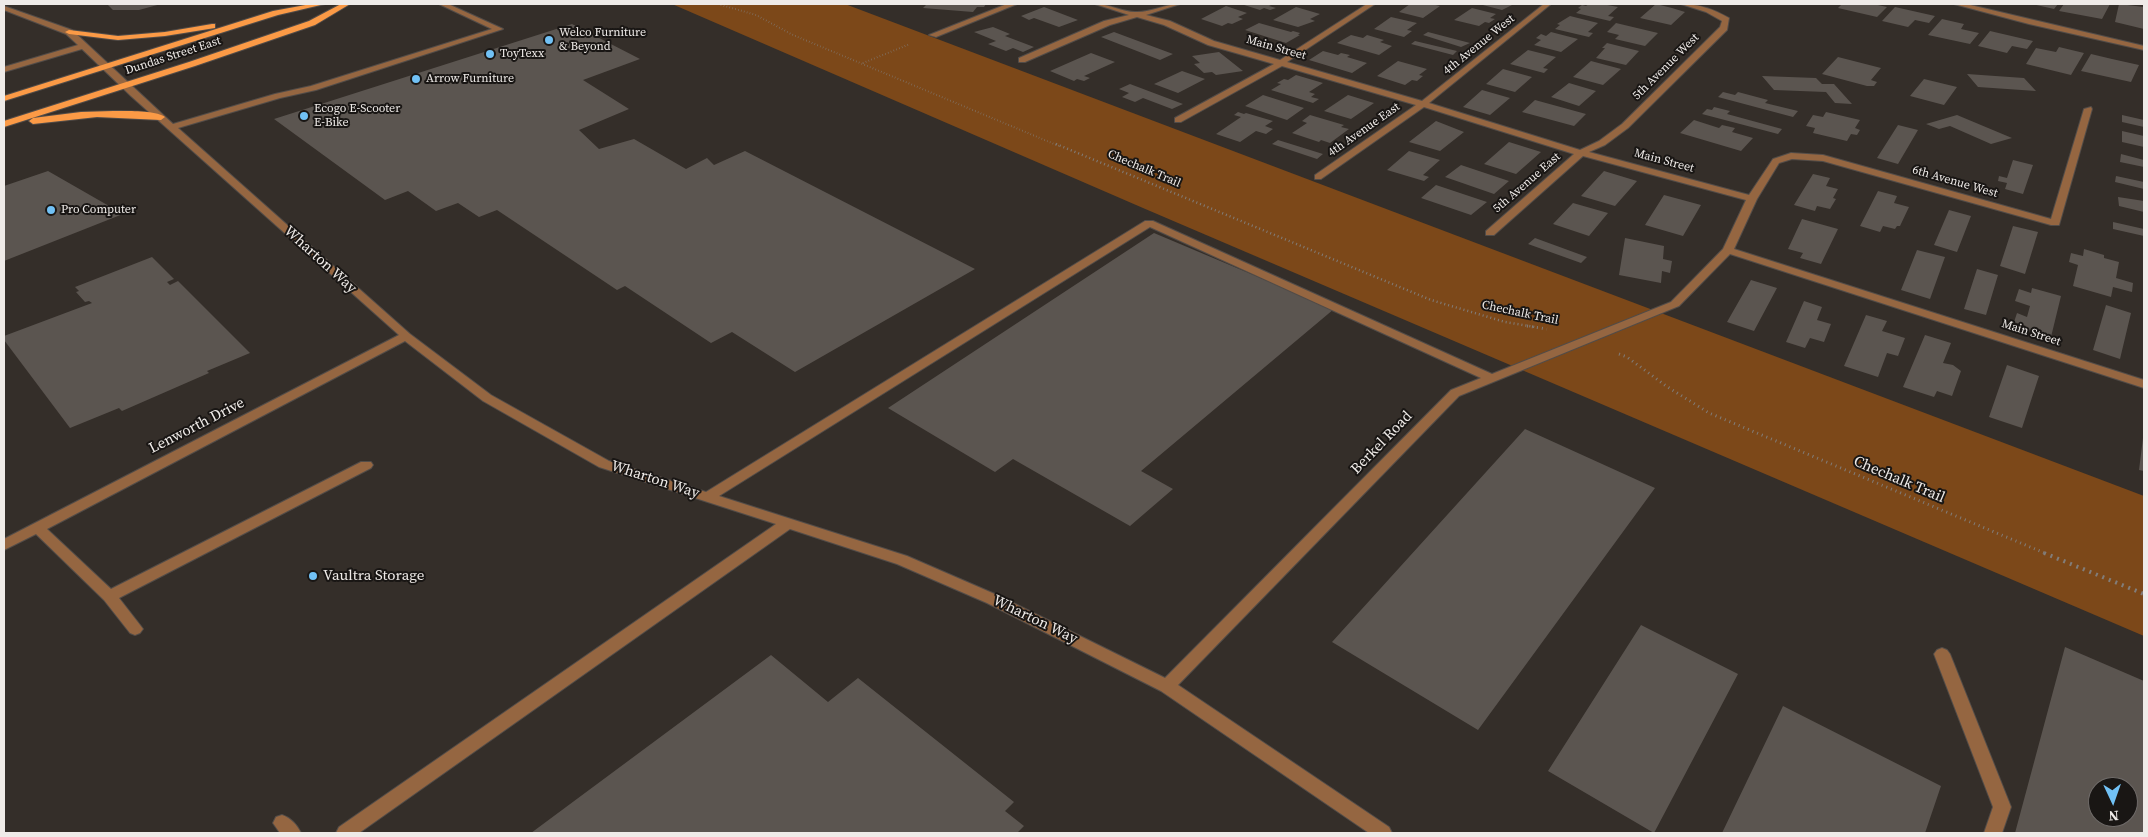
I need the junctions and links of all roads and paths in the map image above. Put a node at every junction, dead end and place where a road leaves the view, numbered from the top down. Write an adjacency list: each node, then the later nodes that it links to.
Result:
1 (321, 4): 14 (main road, Dundas Street East)
2 (346, 4): 24 (main road, Dundas Street East)
3 (442, 4): 31 (street)
4 (718, 4): 20 (path, Chechalk Trail)
5 (1013, 4): 16 (street)
6 (1098, 4): 13 (street, Main Street)
7 (1176, 4): 13 (street)
8 (1372, 4): 21 (street)
9 (1548, 4): 26 (street, 4th Avenue West)
10 (1684, 4): 32 (street, 5th Avenue West)
11 (1958, 4): 18 (street)
12 (4, 8): 15 (street, Wharton Way)
13 (1139, 15): 19 (street); 21 (street, Main Street)
14 (256, 19): 15 (main road); 22 (main road, Dundas Street East)
15 (69, 32): 17 (street, Wharton Way)
16 (933, 35): 20 (path)
17 (82, 46): 22 (street, Wharton Way); 23 (street)
18 (2144, 48)
19 (1022, 60)
20 (862, 63): 37 (path, Chechalk Trail)
21 (1281, 63): 26 (street, Main Street); 29 (street)
22 (106, 66): 24 (street, Wharton Way); 25 (main road, Dundas Street East)
23 (4, 70)
24 (127, 85): 28 (street, Wharton Way); 30 (main road, Dundas Street East)
25 (4, 99)
26 (1423, 104): 32 (street, Main Street); 33 (street, 4th Avenue East)
27 (2088, 109): 34 (street, 6th Avenue West)
28 (160, 117): 30 (main road); 31 (street, Wharton Way)
29 (1178, 120)
30 (4, 125)
31 (172, 127): 38 (street, Wharton Way)
32 (1581, 153): 34 (street, Main Street); 35 (street, 5th Avenue East)
33 (1318, 176)
34 (1752, 199): 36 (street)
35 (1490, 233)
36 (1728, 250): 40 (street, Berkel Road); 41 (street, Main Street)
37 (1552, 330)
38 (406, 336): 43 (street, Wharton Way); 45 (street, Lenworth Drive)
39 (1627, 357): 47 (path, Chechalk Trail)
40 (1491, 378): 43 (street); 51 (street, Berkel Road)
41 (2144, 384)
42 (366, 465): 48 (street)
43 (708, 497): 44 (street, Wharton Way)
44 (788, 523): 51 (street, Wharton Way); 52 (street)
45 (38, 528): 46 (street, Lenworth Drive); 48 (street)
46 (4, 545)
47 (2144, 594)
48 (108, 596): 49 (street)
49 (135, 629)
50 (1942, 654): 54 (street)
51 (1166, 686): 53 (street, Wharton Way)
52 (345, 833)
53 (1383, 833)
54 (1993, 833)

